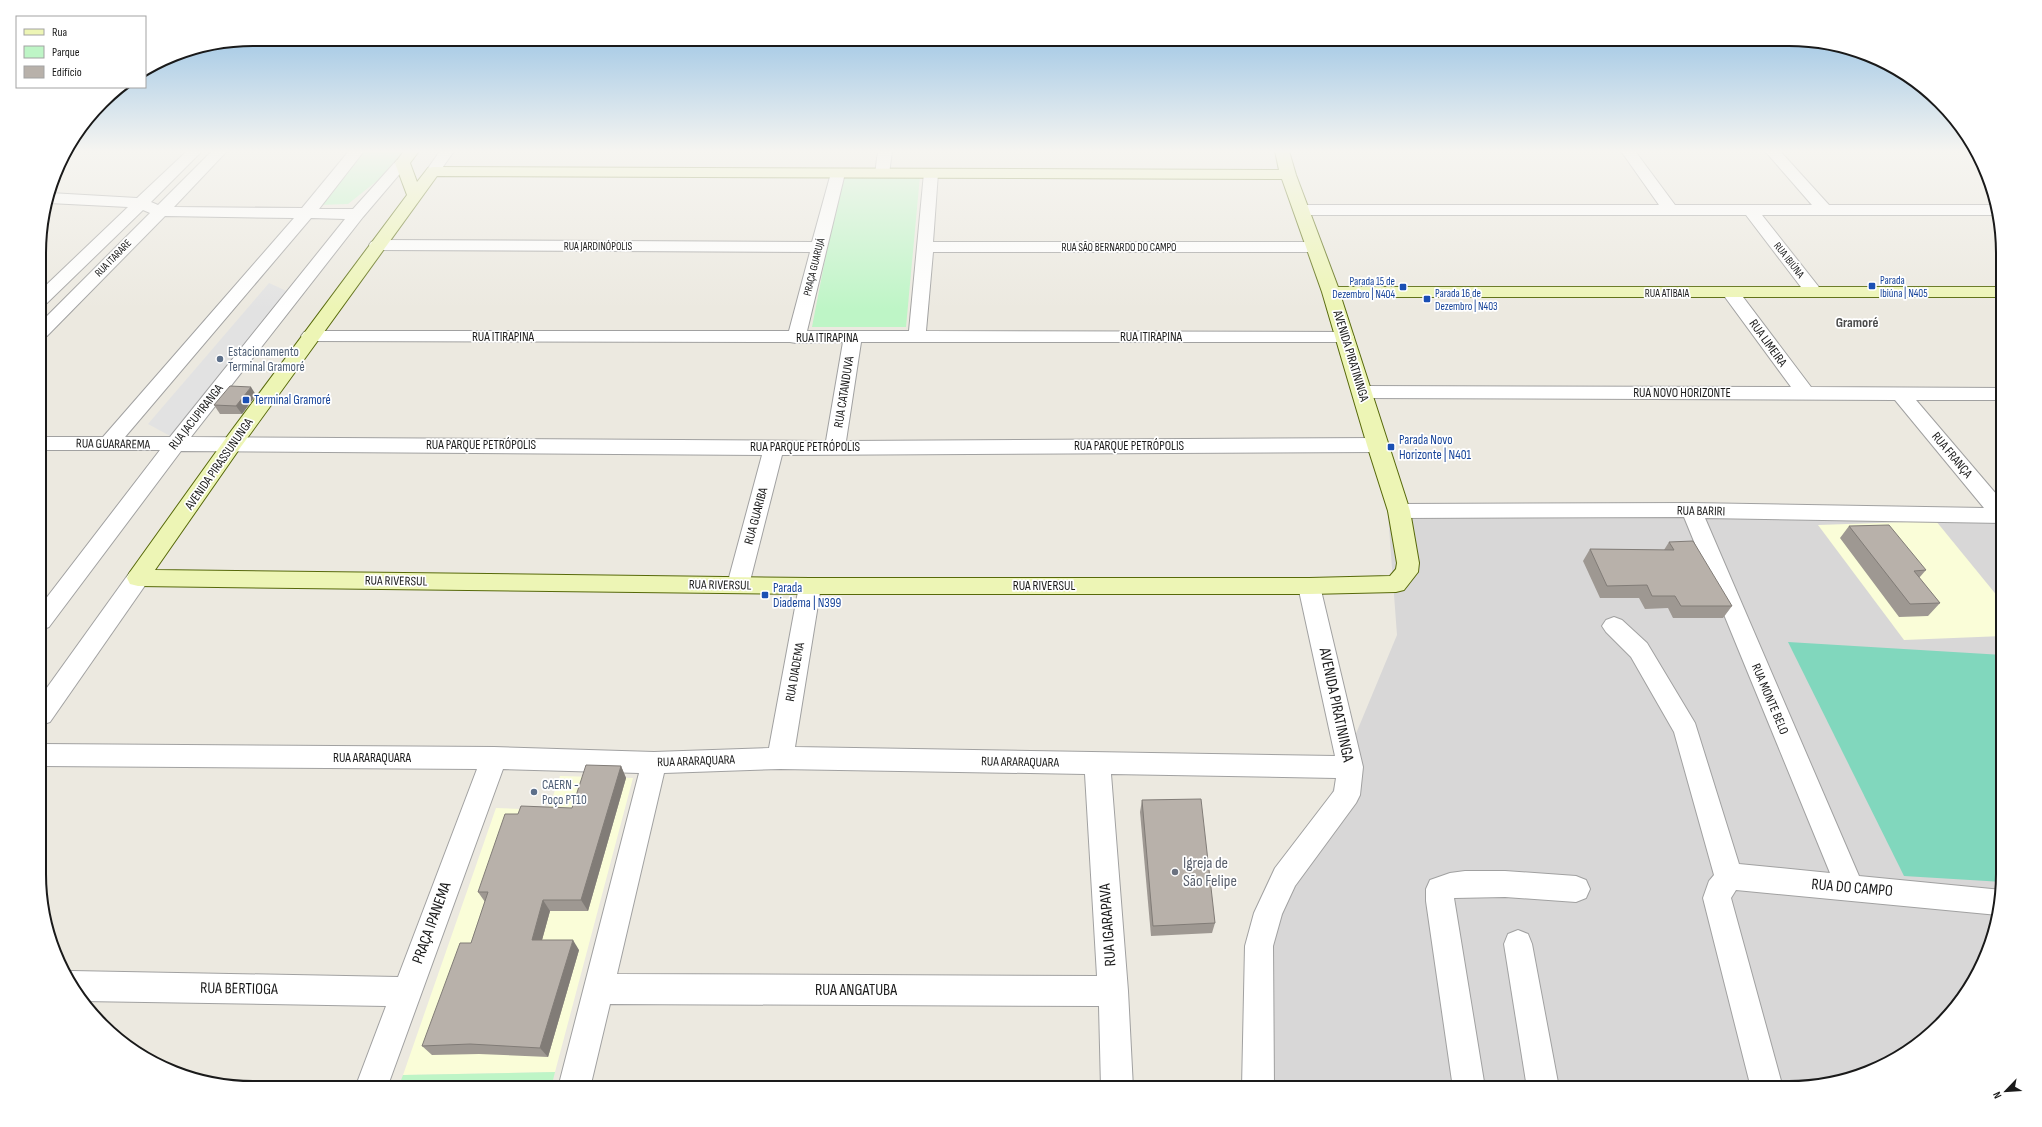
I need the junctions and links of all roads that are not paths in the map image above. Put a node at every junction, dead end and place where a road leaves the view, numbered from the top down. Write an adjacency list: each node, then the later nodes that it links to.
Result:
1 (141, 203): 24 (street, RUA ITARARE)
2 (142, 204): 17 (street)
3 (167, 204): 17 (street, RUA ITARARE)
4 (315, 204): 18 (street)
5 (366, 204): 19 (street, RUA JACUPIRANGA)
6 (408, 204): 20 (street, AVENIDA PIRASSUNUNGA)
7 (830, 204): 23 (street, PRAÇA GUARUJÁ)
8 (929, 204): 21 (street)
9 (1300, 204): 12 (street, AVENIDA PIRATININGA)
10 (1665, 204): 13 (street)
11 (1819, 204): 15 (street)
12 (1302, 210): 13 (street); 22 (street, AVENIDA PIRATININGA)
13 (1670, 210): 14 (street)
14 (1750, 210): 15 (street); 25 (street, RUA IBIÚNA)
15 (1825, 210): 16 (street)
16 (1991, 210)
17 (159, 211): 18 (street); 29 (street, RUA ITARARE)
18 (307, 214): 19 (street); 41 (street)
19 (357, 214): 42 (street, RUA JACUPIRANGA)
20 (377, 245): 23 (street, RUA JARDINÓPOLIS); 30 (street, AVENIDA PIRASSUNUNGA)
21 (925, 247): 22 (street, RUA SÃO BERNARDO DO CAMPO); 34 (street)
22 (1314, 247): 26 (street, AVENIDA PIRATININGA)
23 (819, 248): 32 (street, PRAÇA GUARUJÁ)
24 (46, 290)
25 (1813, 291): 27 (street, RUA ATIBAIA); 28 (street, RUA ATIBAIA)
26 (1331, 292): 28 (street, RUA ATIBAIA); 31 (street, AVENIDA PIRATININGA)
27 (1996, 292)
28 (1731, 293): 36 (street, RUA LIMEIRA)
29 (46, 327)
30 (310, 336): 32 (street, RUA ITIRAPINA); 40 (street, AVENIDA PIRASSUNUNGA)
31 (1345, 337): 34 (street, RUA ITIRAPINA); 35 (street, AVENIDA PIRATININGA)
32 (796, 338): 33 (street, RUA ITIRAPINA)
33 (853, 338): 34 (street, RUA ITIRAPINA); 44 (street, RUA CATANDUVA)
34 (917, 338)
35 (1362, 392): 36 (street, RUA NOVO HORIZONTE); 43 (street, AVENIDA PIRATININGA)
36 (1804, 393): 37 (street, RUA NOVO HORIZONTE)
37 (1901, 394): 38 (street, RUA NOVO HORIZONTE); 46 (street, RUA FRANÇA)
38 (1996, 394)
39 (46, 443): 41 (street, RUA GUARAREMA)
40 (233, 443): 42 (street, RUA GUARAREMA); 45 (street, RUA PARQUE PETRÓPOLIS); 51 (street, AVENIDA PIRASSUNUNGA)
41 (108, 444): 42 (street, RUA GUARAREMA)
42 (174, 444): 55 (street, RUA JACUPIRANGA)
43 (1377, 444): 44 (street, RUA PARQUE PETRÓPOLIS); 47 (street, AVENIDA PIRATININGA)
44 (835, 447): 45 (street, RUA PARQUE PETRÓPOLIS)
45 (774, 448): 52 (street, RUA GUARIBA)
46 (1996, 509)
47 (1399, 510): 48 (street, RUA BARIRI); 50 (street, AVENIDA PIRATININGA)
48 (1691, 510): 49 (street, RUA BARIRI); 64 (street, RUA MONTE BELO)
49 (1996, 516)
50 (1408, 563): 54 (street, RUA RIVERSUL)
51 (138, 578): 52 (street, RUA RIVERSUL); 57 (street, AVENIDA PIRASSUNUNGA)
52 (738, 585): 53 (street, RUA RIVERSUL)
53 (810, 586): 54 (street, RUA RIVERSUL); 60 (street, RUA DIADEMA)
54 (1309, 586): 63 (street, AVENIDA PIRATININGA)
55 (46, 614)
56 (1614, 626): 65 (street)
57 (46, 708)
58 (46, 755): 59 (street, RUA ARARAQUARA)
59 (494, 758): 61 (street, RUA ARARAQUARA); 72 (street, PRAÇA IPANEMA)
60 (780, 758): 61 (street, RUA ARARAQUARA); 62 (street, RUA ARARAQUARA)
61 (654, 763): 70 (street)
62 (1097, 763): 63 (street, RUA ARARAQUARA); 71 (street, RUA IGARAPAVA)
63 (1350, 767): 76 (street, AVENIDA PIRATININGA)
64 (1850, 887): 65 (street, RUA DO CAMPO); 67 (street, RUA DO CAMPO)
65 (1723, 888): 79 (street)
66 (1576, 889): 77 (street)
67 (1994, 901)
68 (1518, 944): 78 (street)
69 (79, 986): 72 (street, RUA BERTIOGA)
70 (599, 989): 71 (street, RUA ANGATUBA); 74 (street)
71 (1113, 991): 75 (street, RUA IGARAPAVA)
72 (406, 992): 73 (street, PRAÇA IPANEMA)
73 (374, 1081)
74 (576, 1081)
75 (1118, 1081)
76 (1258, 1081)
77 (1468, 1081)
78 (1542, 1081)
79 (1765, 1081)

